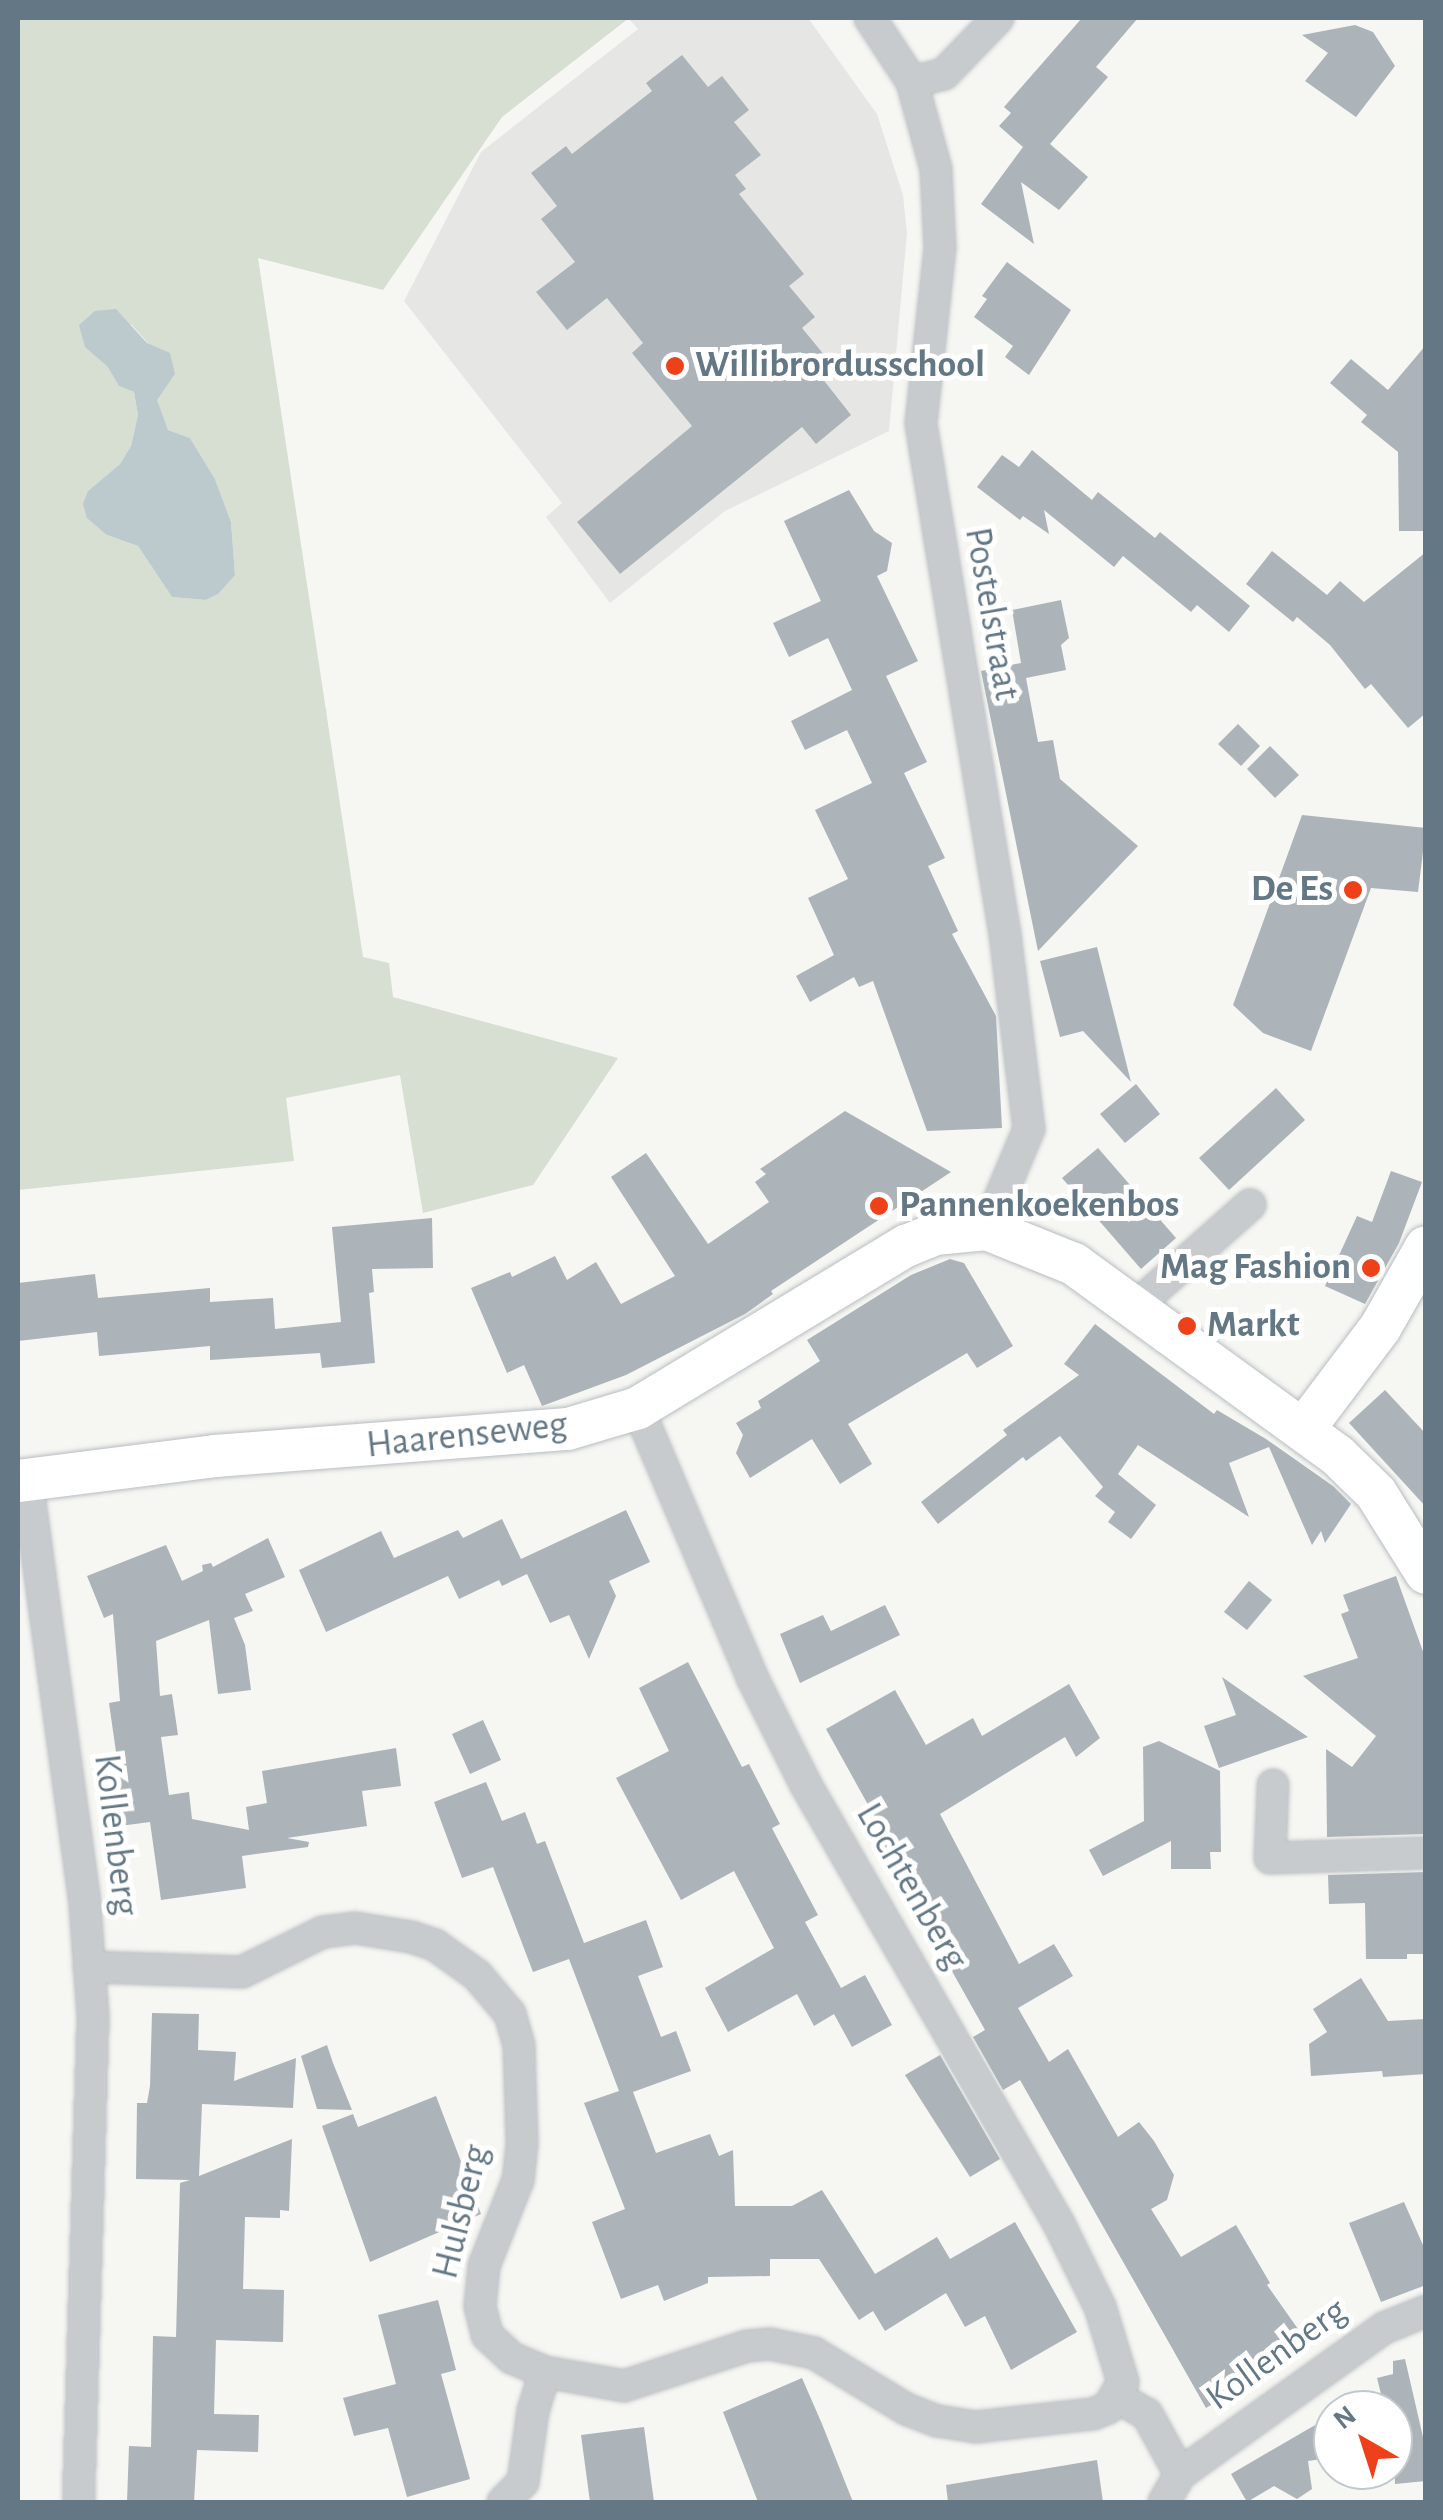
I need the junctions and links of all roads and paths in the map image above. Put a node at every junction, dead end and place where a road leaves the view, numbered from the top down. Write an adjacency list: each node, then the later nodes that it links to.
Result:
1 (870, 18): 3 (street, Postelstraat)
2 (998, 18): 3 (street)
3 (912, 82): 5 (street, Postelstraat)
4 (1250, 1205): 7 (street)
5 (988, 1229): 7 (street); 8 (street, Haarenseweg)
6 (1426, 1247): 9 (street)
7 (1134, 1308): 9 (street)
8 (638, 1408): 10 (street, Haarenseweg); 17 (street, Lochtenberg)
9 (1303, 1430): 11 (street)
10 (22, 1481): 14 (street, Kollenberg)
11 (1426, 1572)
12 (1273, 1785): 13 (street)
13 (1426, 1853)
14 (90, 1968): 16 (street, Hulsberg); 20 (street, Kollenberg)
15 (1426, 2312): 18 (street, Kollenberg)
16 (546, 2372): 17 (street, Hulsberg); 19 (street)
17 (1117, 2397): 18 (street)
18 (1180, 2474): 21 (street, Kollenberg)
19 (523, 2496)
20 (78, 2502)
21 (1164, 2502)

